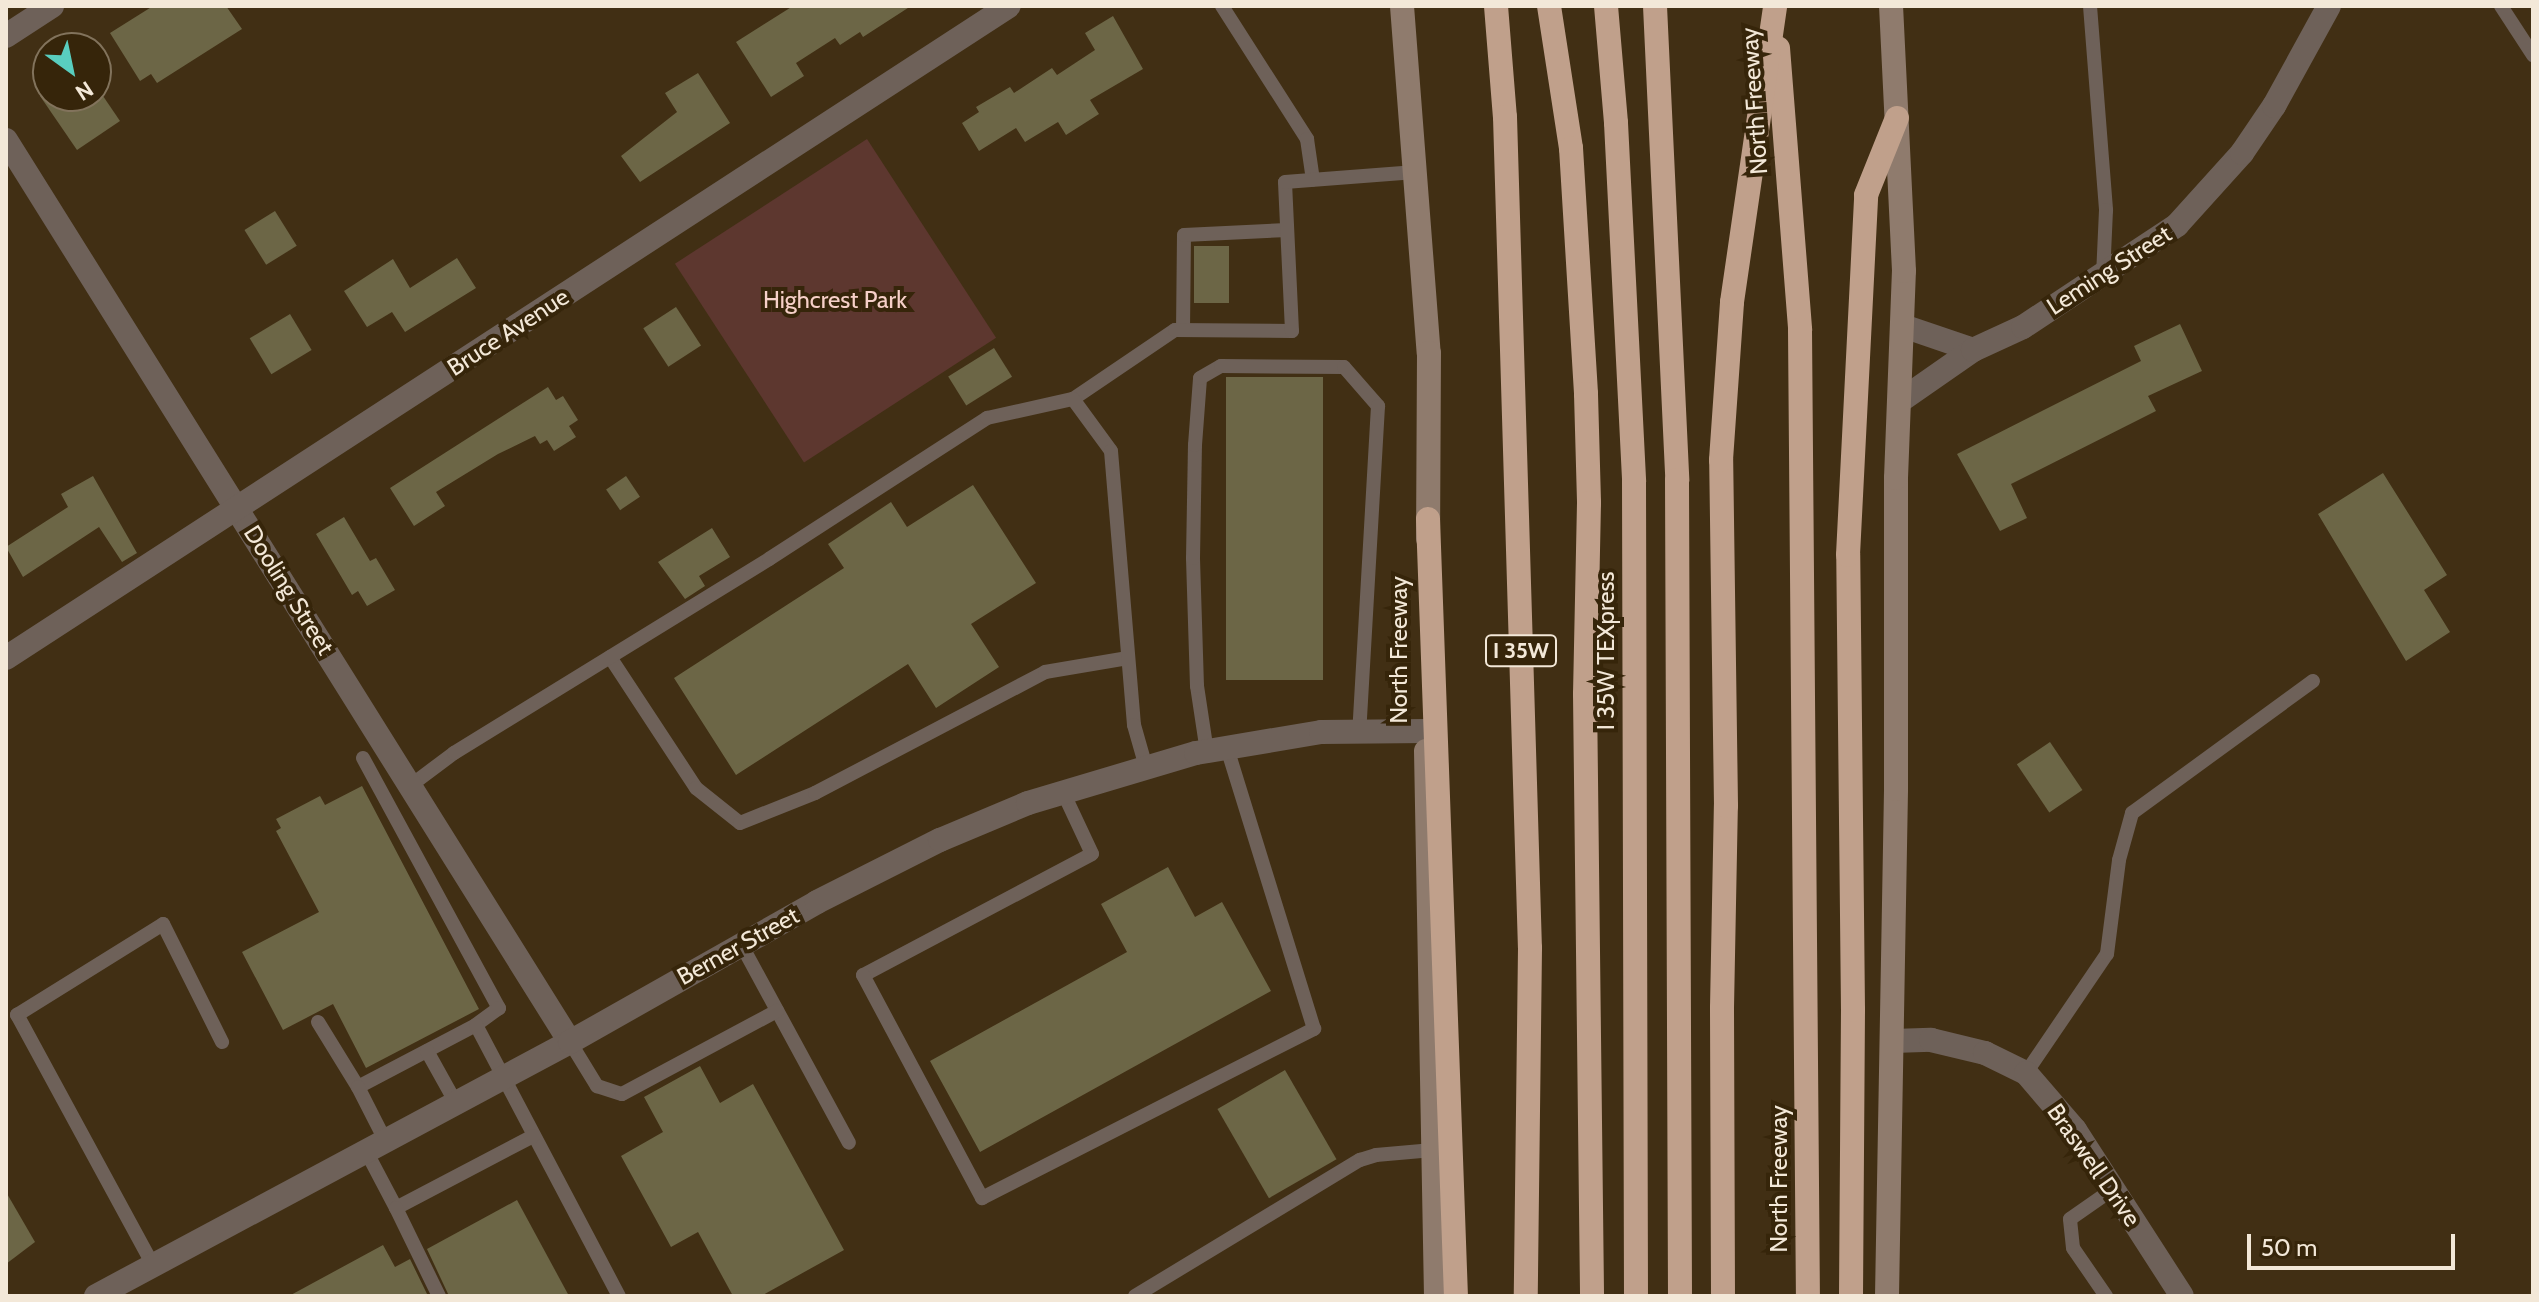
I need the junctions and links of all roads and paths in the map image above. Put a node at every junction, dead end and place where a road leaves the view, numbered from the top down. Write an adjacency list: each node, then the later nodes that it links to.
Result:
1 (52, 6): 14 (street)
2 (1009, 6): 27 (street, Bruce Avenue)
3 (1222, 6): 19 (lane)
4 (1402, 6): 18 (main road, North Freeway)
5 (1496, 6): 65 (highway, I 35W)
6 (1549, 6): 66 (highway)
7 (1606, 6): 67 (highway, I 35W TEXpress)
8 (1655, 6): 68 (highway)
9 (1775, 6): 69 (highway); 70 (highway, North Freeway)
10 (1891, 6): 16 (main road)
11 (2090, 6): 21 (lane)
12 (2329, 6): 21 (street, Leming Street)
13 (2501, 6): 15 (lane)
14 (6, 36)
15 (2533, 55)
16 (1897, 118): 22 (main road); 71 (highway)
17 (6, 140): 27 (street, Dooling Street)
18 (1416, 172): 19 (lane); 28 (main road, North Freeway)
19 (1313, 180): 20 (lane)
20 (1287, 230): 23 (lane); 23 (lane)
21 (2103, 275): 24 (street, Leming Street)
22 (1903, 326): 24 (street); 26 (main road)
23 (1183, 330): 25 (lane)
24 (1973, 350): 26 (street, Leming Street)
25 (1073, 399): 29 (lane); 31 (lane)
26 (1900, 401): 44 (main road)
27 (237, 508): 30 (street, Bruce Avenue); 38 (street, Dooling Street)
28 (1428, 519): 33 (main road, North Freeway); 64 (highway)
29 (610, 657): 31 (lane); 38 (lane)
30 (6, 658)
31 (1128, 658): 37 (lane)
32 (2313, 681): 48 (lane)
33 (1427, 731): 34 (street, Berner Street); 55 (main road, North Freeway)
34 (1359, 732): 35 (street, Berner Street); 35 (lane)
35 (1217, 750): 37 (street, Berner Street); 39 (lane)
36 (363, 758): 43 (lane)
37 (1146, 767): 39 (street, Berner Street)
38 (410, 786): 46 (street, Dooling Street)
39 (1063, 792): 40 (street, Berner Street)
40 (741, 944): 41 (lane); 46 (street, Berner Street)
41 (777, 1011): 46 (lane); 53 (lane)
42 (318, 1022): 50 (lane)
43 (476, 1025): 47 (lane); 49 (lane)
44 (1893, 1041): 48 (street, Braswell Drive); 72 (main road)
45 (222, 1042): 58 (lane)
46 (570, 1042): 49 (street, Berner Street)
47 (427, 1051): 50 (lane); 51 (lane)
48 (2026, 1073): 56 (street, Braswell Drive)
49 (502, 1078): 51 (street, Berner Street); 52 (lane)
50 (358, 1087): 54 (lane)
51 (456, 1103): 54 (street, Berner Street)
52 (533, 1136): 57 (lane); 61 (lane)
53 (849, 1143)
54 (376, 1146): 57 (lane); 58 (street, Berner Street)
55 (1433, 1150): 62 (lane); 63 (main road, North Freeway)
56 (2113, 1189): 73 (lane); 74 (street, Braswell Drive)
57 (396, 1208): 60 (lane)
58 (153, 1265): 59 (street, Berner Street)
59 (96, 1296)
60 (439, 1296)
61 (619, 1296)
62 (1135, 1296)
63 (1436, 1296)
64 (1456, 1296)
65 (1526, 1296)
66 (1592, 1296)
67 (1636, 1296)
68 (1680, 1296)
69 (1723, 1296)
70 (1808, 1296)
71 (1851, 1296)
72 (1887, 1296)
73 (2106, 1296)
74 (2182, 1296)

